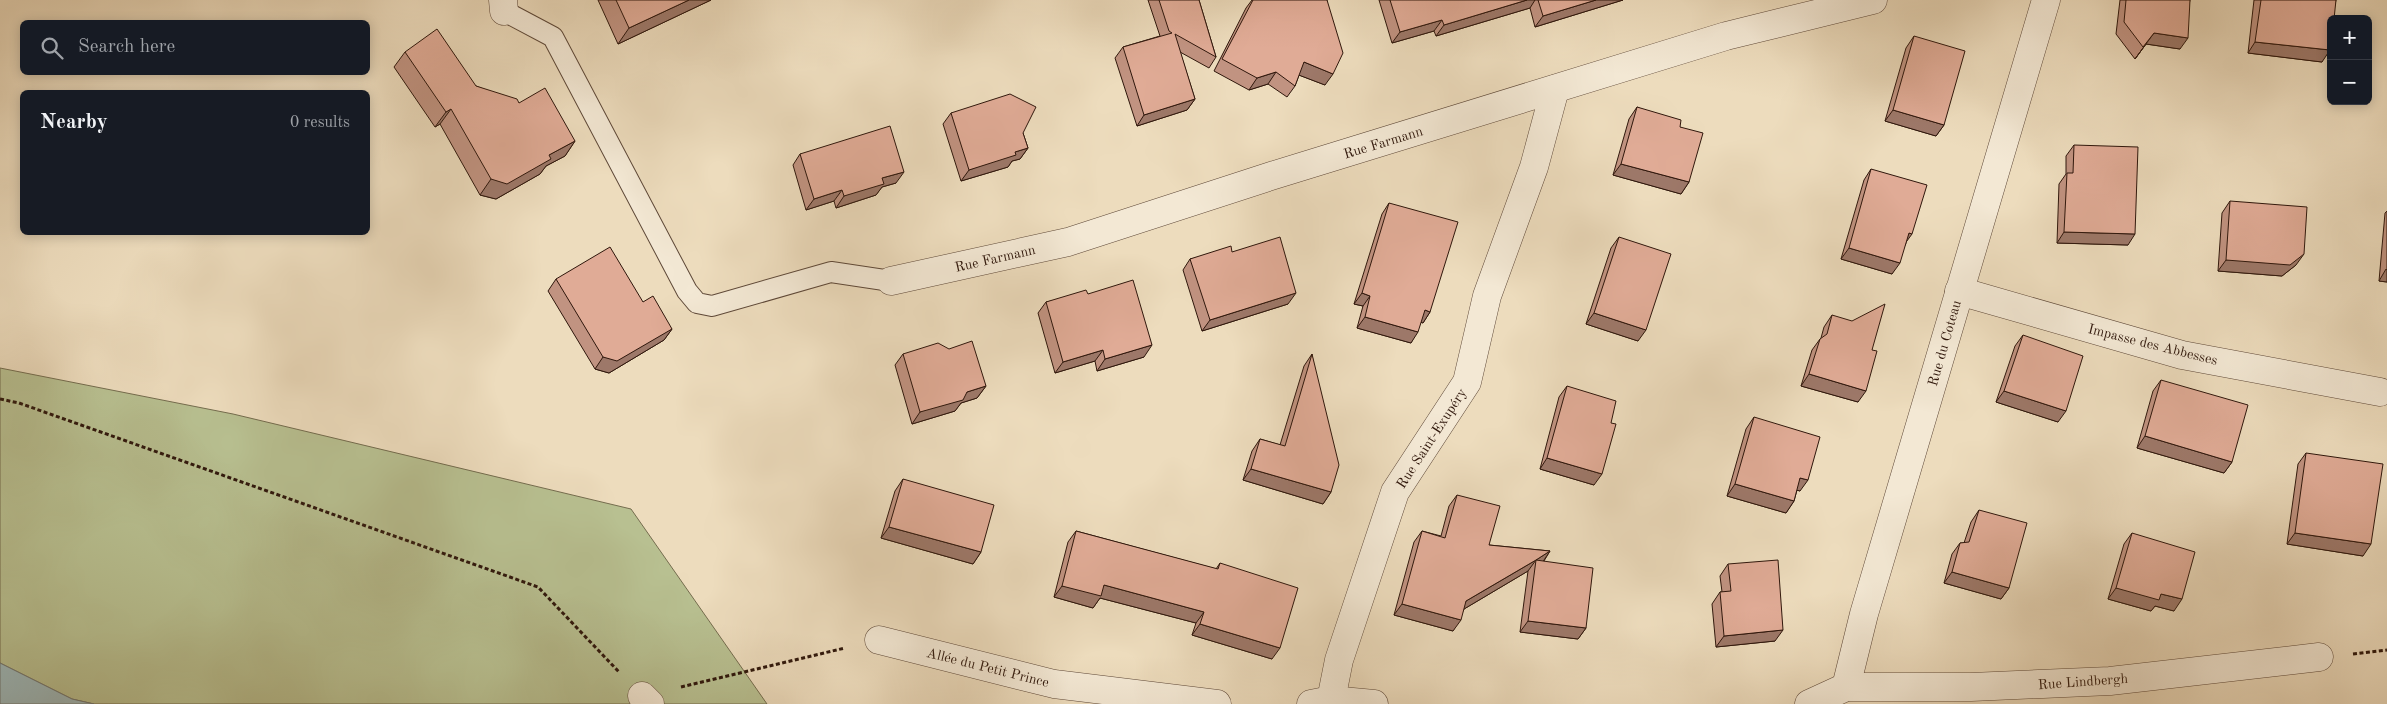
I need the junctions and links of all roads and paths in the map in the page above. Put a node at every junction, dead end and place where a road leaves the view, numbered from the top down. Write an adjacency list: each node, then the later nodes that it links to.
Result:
1 (1873, 0): 4 (street, Rue Farmann)
2 (2046, 0): 6 (street, Rue du Coteau)
3 (504, 5): 5 (lane)
4 (1555, 89): 5 (street, Rue Farmann); 13 (street, Rue Saint-Exupéry)
5 (891, 281)
6 (1959, 291): 7 (street, Impasse des Abbesses); 11 (street, Rue du Coteau)
7 (2380, 392)
8 (0, 399): 12 (path)
9 (879, 640): 12 (path); 14 (street, Allée du Petit Prince)
10 (2319, 657): 11 (street, Rue Lindbergh)
11 (1846, 688): 16 (street)
12 (646, 700)
13 (1321, 702): 15 (street)
14 (1217, 704)
15 (1374, 704)
16 (1808, 704)

